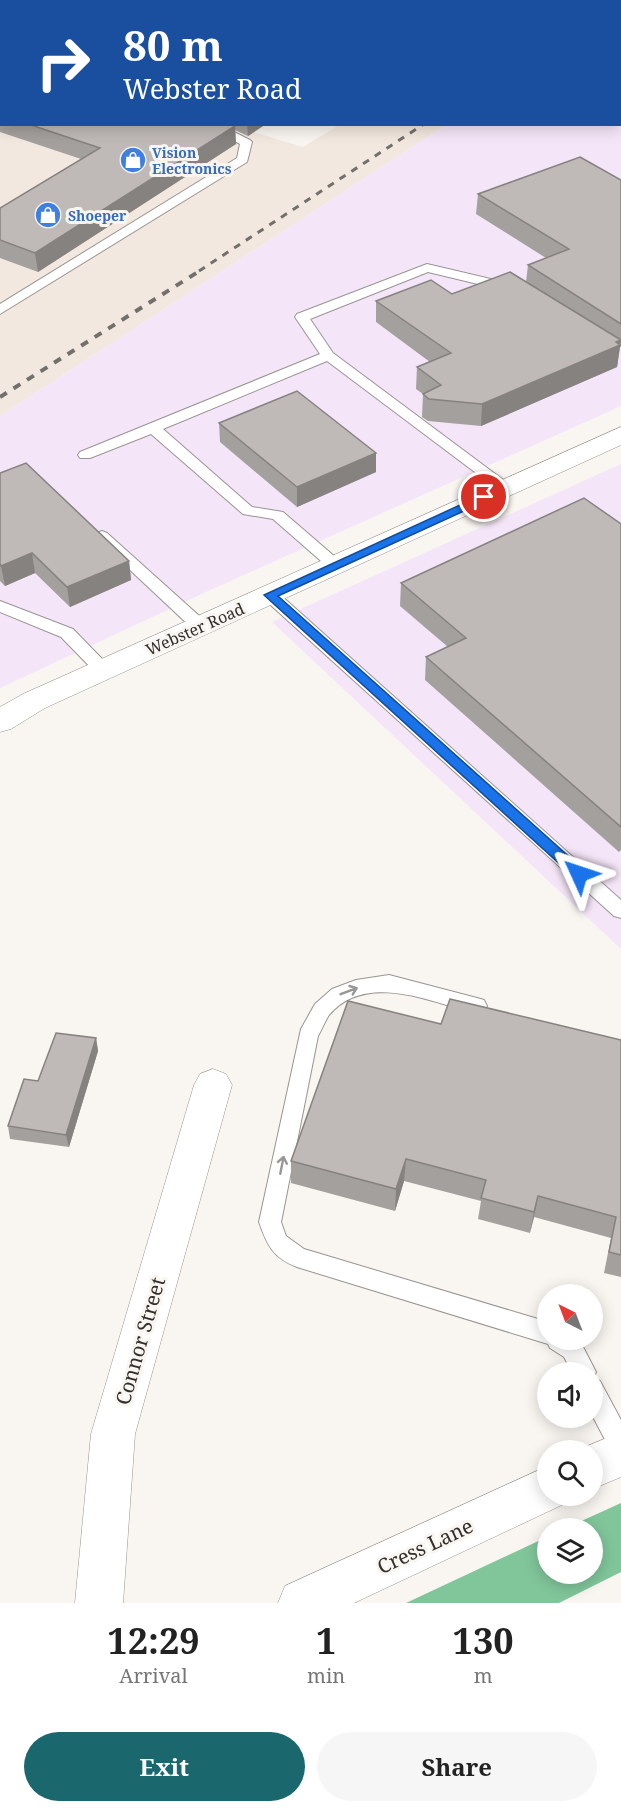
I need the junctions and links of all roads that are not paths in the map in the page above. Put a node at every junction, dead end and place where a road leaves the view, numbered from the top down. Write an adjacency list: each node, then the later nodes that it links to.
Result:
1 (212, 126): 3 (lane)
2 (516, 289): 4 (lane)
3 (0, 310)
4 (328, 356): 5 (lane); 8 (lane)
5 (153, 428): 7 (lane); 10 (lane)
6 (621, 435): 8 (street, Webster Road)
7 (85, 455)
8 (505, 488): 10 (street, Webster Road)
9 (89, 524): 13 (lane)
10 (335, 565): 11 (street, Webster Road)
11 (270, 595): 13 (street, Webster Road); 16 (lane)
12 (0, 606): 14 (lane)
13 (200, 626): 14 (street, Webster Road)
14 (103, 670): 15 (street, Webster Road)
15 (0, 721)
16 (621, 911)
17 (493, 1010): 19 (lane, one-way to 17)
18 (213, 1084): 25 (street, Connor Street)
19 (537, 1330)
20 (603, 1410): 21 (lane)
21 (621, 1445)
22 (621, 1454): 23 (street)
23 (603, 1462)
24 (537, 1493): 26 (street, Cress Lane)
25 (99, 1603)
26 (303, 1603)

